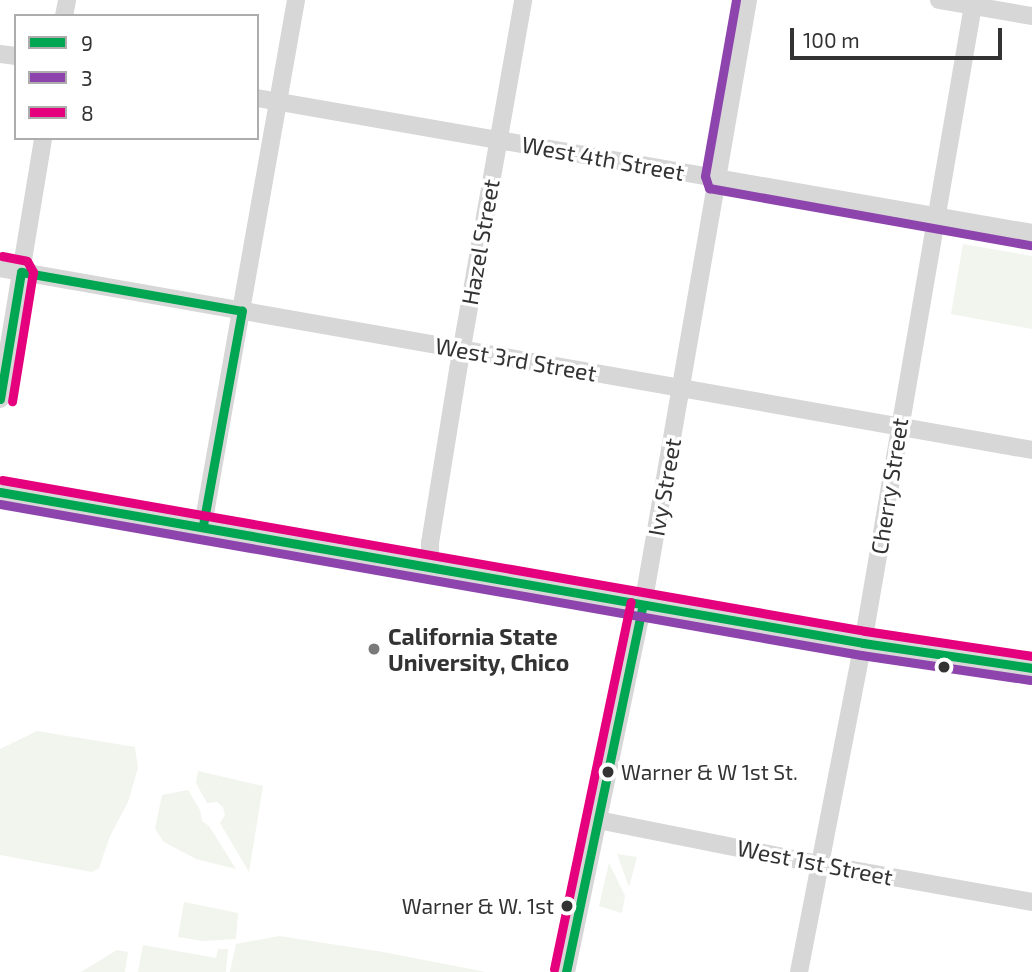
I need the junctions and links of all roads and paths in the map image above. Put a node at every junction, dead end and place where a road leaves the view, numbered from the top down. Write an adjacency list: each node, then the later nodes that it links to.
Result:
1 (296, 0): 8 (street)
2 (523, 0): 10 (street, Hazel Street)
3 (748, 0): 11 (street, Ivy Street)
4 (939, 0): 5 (street)
5 (974, 3): 6 (street); 12 (street, Cherry Street)
6 (1032, 16)
7 (259, 98): 8 (street, West 4th Street)
8 (278, 102): 10 (street, West 4th Street); 16 (street)
9 (43, 140): 15 (street)
10 (498, 140): 11 (street, West 4th Street); 17 (street, Hazel Street)
11 (717, 178): 12 (street, West 4th Street); 18 (street, Ivy Street)
12 (937, 216): 13 (street, West 4th Street); 20 (street, Cherry Street)
13 (1032, 233)
14 (0, 268): 15 (street, West 3rd Street)
15 (20, 272): 16 (street, West 3rd Street); 19 (street)
16 (242, 311): 17 (street, West 3rd Street); 23 (street)
17 (461, 349): 18 (street, West 3rd Street); 24 (street, Hazel Street)
18 (681, 388): 20 (street, West 3rd Street); 25 (street, Ivy Street)
19 (0, 399)
20 (898, 426): 21 (street, West 3rd Street); 26 (street, Cherry Street)
21 (1032, 450)
22 (0, 492): 23 (street)
23 (203, 525): 24 (street)
24 (430, 568): 25 (street)
25 (643, 605): 26 (street); 28 (street, Ivy Street)
26 (863, 643): 27 (street); 29 (street, Cherry Street)
27 (1032, 668)
28 (598, 820): 29 (street, West 1st Street); 31 (street, Ivy Street)
29 (819, 864): 30 (street, West 1st Street); 32 (street, Cherry Street)
30 (1032, 902)
31 (566, 972)
32 (799, 972)

